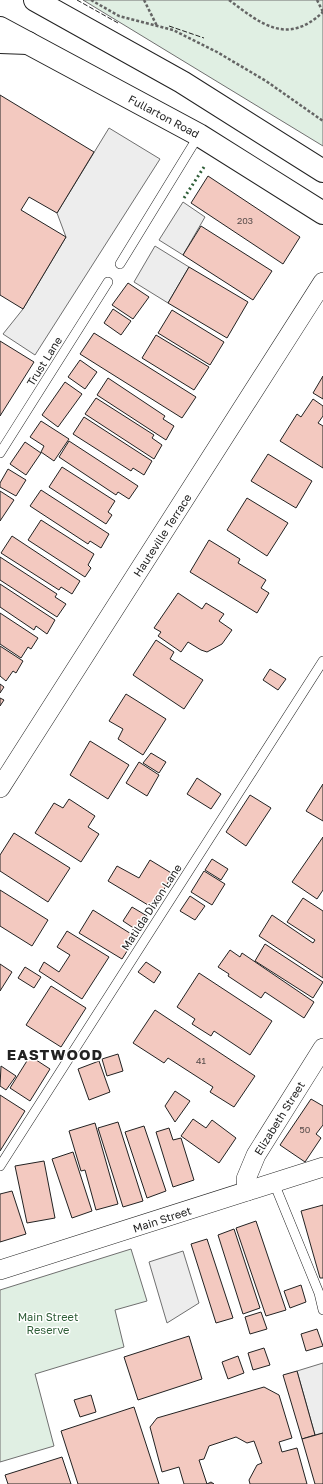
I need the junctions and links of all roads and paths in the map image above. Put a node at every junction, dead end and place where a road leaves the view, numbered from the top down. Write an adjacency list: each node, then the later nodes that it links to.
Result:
1 (35, 0): 13 (main road)
2 (91, 0): 7 (path)
3 (144, 0): 7 (path)
4 (229, 0): 6 (path)
5 (317, 0): 6 (path)
6 (323, 12)
7 (157, 26): 11 (path)
8 (0, 28): 10 (main road, Fullarton Road)
9 (0, 42): 10 (main road)
10 (28, 43): 12 (main road, Fullarton Road)
11 (323, 120)
12 (199, 135): 14 (main road, Fullarton Road); 15 (lane)
13 (323, 171)
14 (323, 213)
15 (120, 264)
16 (108, 282): 18 (lane, Trust Lane)
17 (323, 282): 20 (street, Hauteville Terrace)
18 (0, 453)
19 (323, 661): 22 (lane, Matilda Dixon Lane)
20 (0, 788)
21 (323, 1048): 25 (street, Elizabeth Street)
22 (0, 1166)
23 (323, 1167): 24 (street, Main Street)
24 (274, 1182): 25 (street, Main Street); 27 (lane)
25 (247, 1191): 26 (street, Main Street)
26 (0, 1270)
27 (323, 1310)

